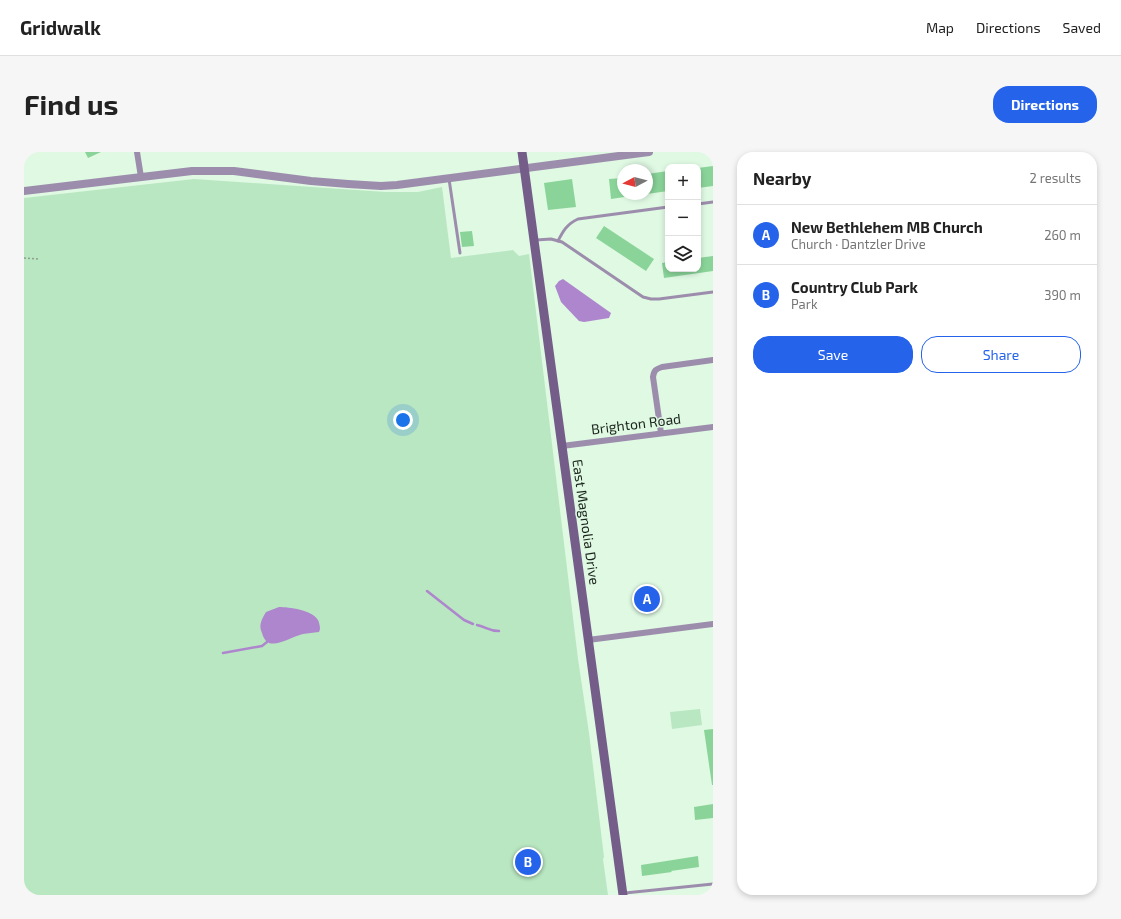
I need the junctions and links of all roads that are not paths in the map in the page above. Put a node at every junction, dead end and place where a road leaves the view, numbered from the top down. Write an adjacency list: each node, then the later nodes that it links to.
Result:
1 (138, 152): 5 (street)
2 (522, 152): 4 (main road, East Magnolia Drive)
3 (649, 152): 4 (street)
4 (524, 168): 6 (street); 11 (main road, East Magnolia Drive)
5 (141, 177): 6 (street); 7 (street)
6 (448, 178): 13 (lane)
7 (24, 191)
8 (713, 202): 9 (lane)
9 (701, 204)
10 (665, 208): 12 (lane)
11 (534, 240): 12 (lane); 18 (main road, East Magnolia Drive)
12 (558, 241): 14 (lane)
13 (460, 253)
14 (713, 292)
15 (713, 360): 17 (street)
16 (713, 427): 17 (street, Brighton Road)
17 (661, 433): 18 (street, Brighton Road)
18 (562, 446): 20 (main road, East Magnolia Drive)
19 (713, 624): 20 (street)
20 (588, 640): 22 (main road, East Magnolia Drive)
21 (713, 884): 22 (lane)
22 (623, 894)

